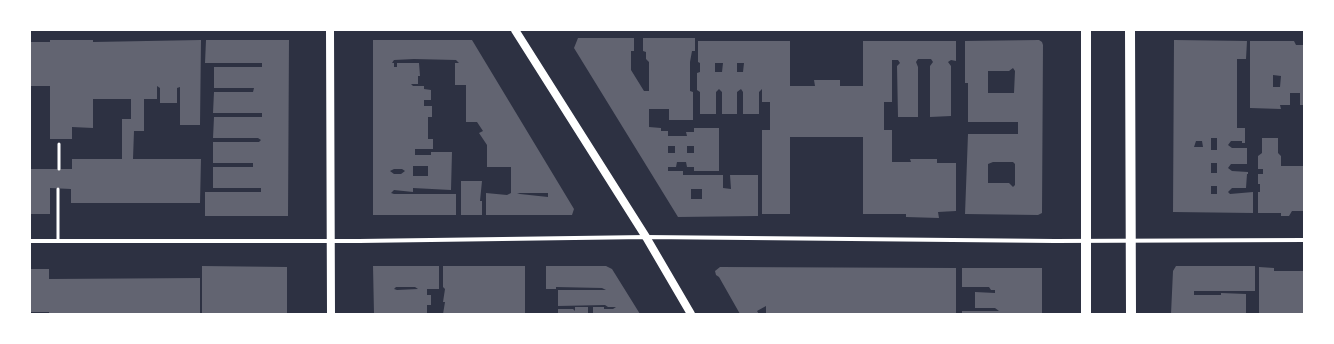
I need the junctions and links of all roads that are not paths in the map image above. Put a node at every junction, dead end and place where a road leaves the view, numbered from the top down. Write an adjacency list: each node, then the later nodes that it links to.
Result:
1 (330, 30): 13 (main road)
2 (515, 30): 8 (main road)
3 (1086, 30): 14 (main road)
4 (1130, 30): 9 (main road)
5 (59, 144): 6 (lane)
6 (59, 169)
7 (58, 189): 12 (lane)
8 (646, 237): 13 (street); 14 (street); 16 (main road)
9 (1131, 240): 10 (street); 14 (street); 18 (main road)
10 (1304, 240)
11 (30, 241): 12 (street)
12 (58, 241): 13 (street)
13 (330, 241): 15 (main road)
14 (1086, 241): 17 (main road)
15 (330, 314)
16 (691, 314)
17 (1086, 314)
18 (1131, 314)

